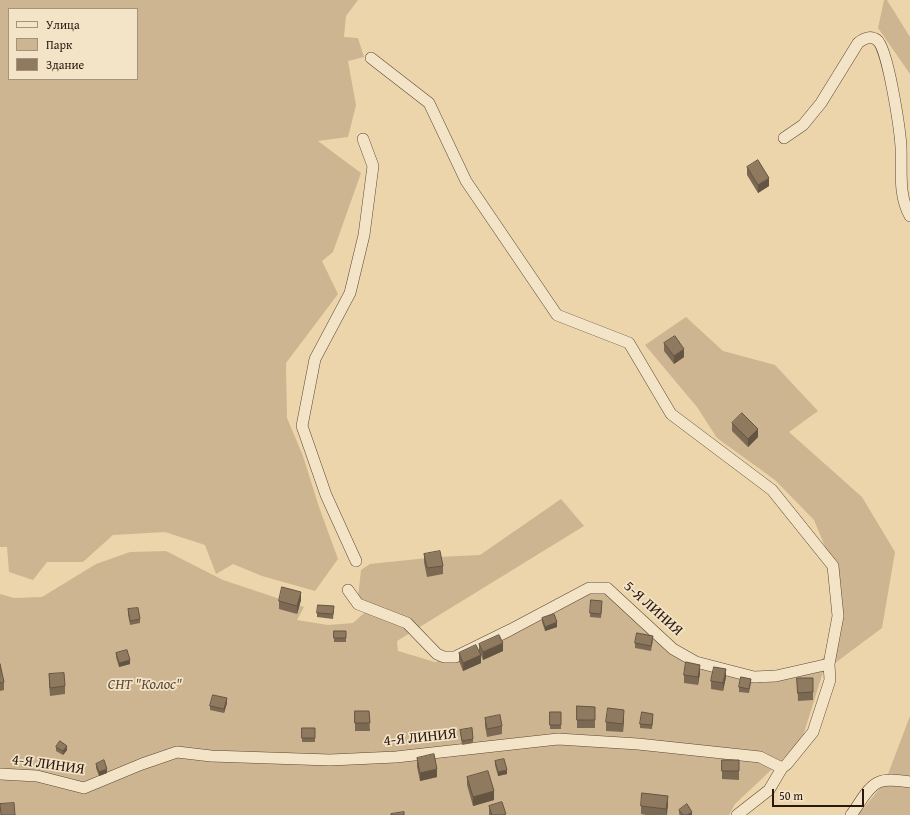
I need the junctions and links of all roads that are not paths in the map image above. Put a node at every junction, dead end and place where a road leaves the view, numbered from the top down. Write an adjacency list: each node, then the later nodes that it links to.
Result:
1 (371, 58): 7 (street)
2 (784, 138): 4 (street)
3 (363, 139): 5 (street)
4 (910, 216)
5 (356, 561)
6 (348, 590): 7 (street, 5-Я ЛИНИЯ)
7 (829, 664): 8 (street)
8 (782, 768): 9 (street, 4-Я ЛИНИЯ); 11 (street)
9 (0, 774)
10 (910, 782): 12 (street)
11 (737, 815)
12 (851, 815)

